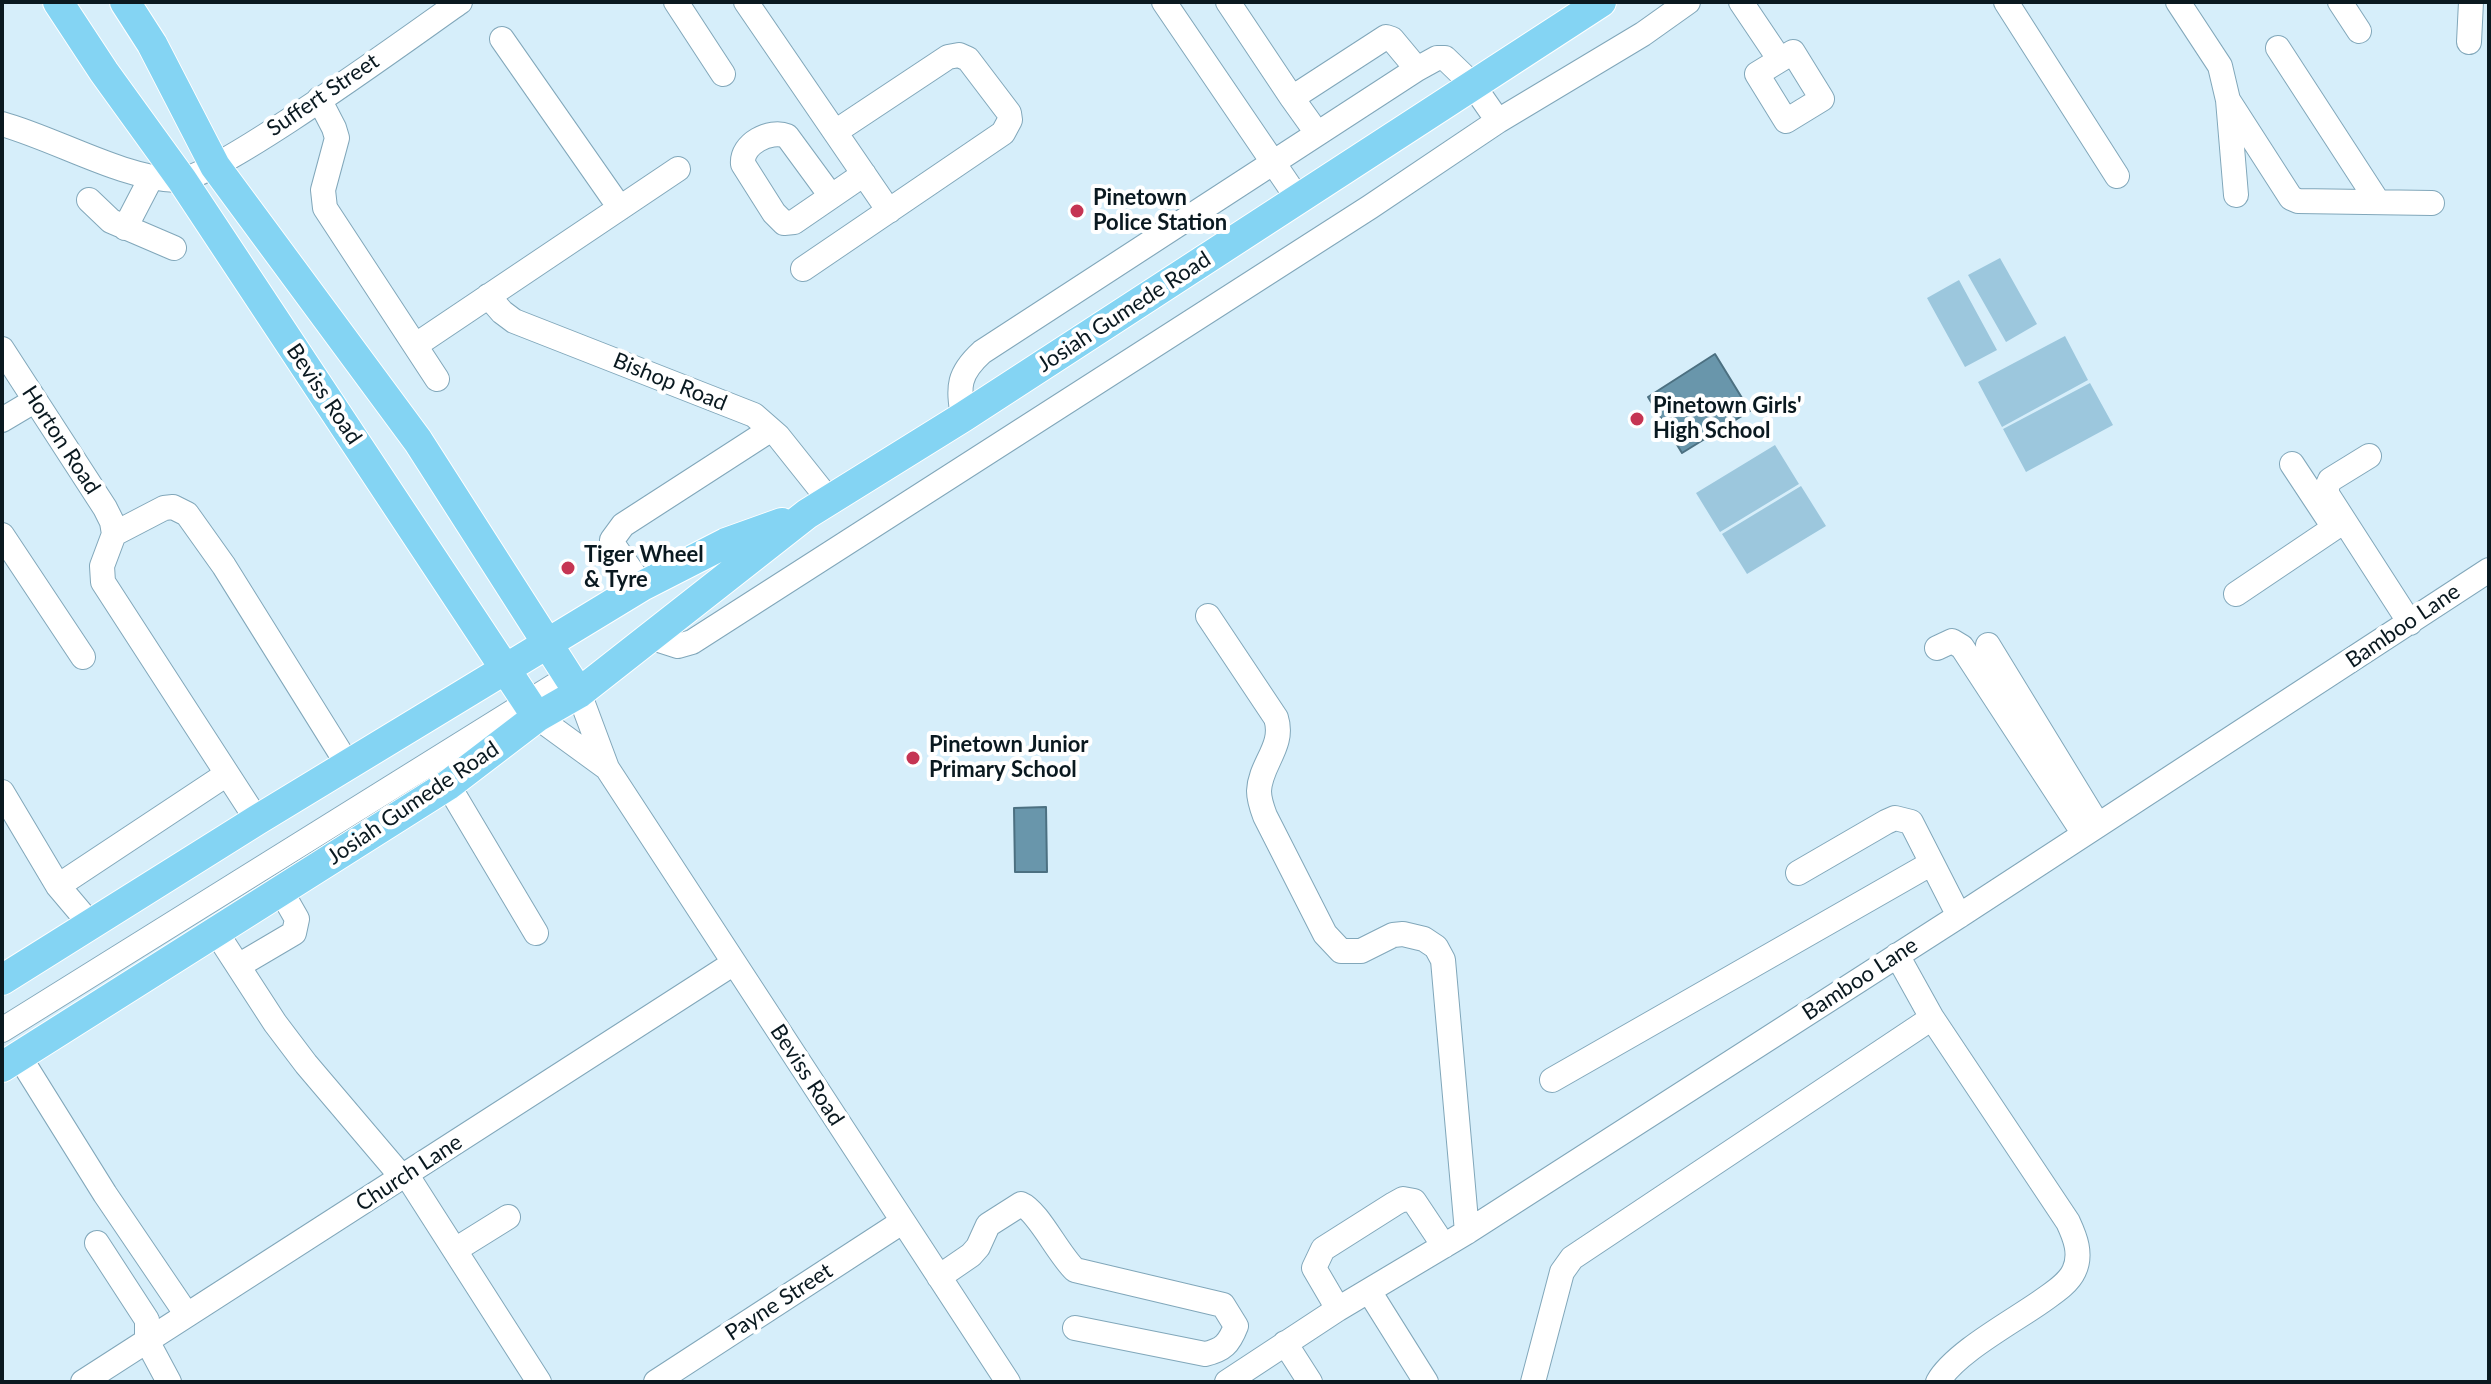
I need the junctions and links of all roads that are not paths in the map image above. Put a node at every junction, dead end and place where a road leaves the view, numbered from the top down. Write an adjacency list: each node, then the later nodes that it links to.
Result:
1 (58, 2): 37 (main road, Beviss Road)
2 (125, 2): 32 (main road, Beviss Road)
3 (460, 2): 15 (street, Suffert Street)
4 (676, 2): 22 (street)
5 (746, 2): 29 (street)
6 (1164, 2): 31 (street)
7 (1228, 2): 24 (street)
8 (1688, 2): 27 (street)
9 (1741, 2): 20 (street)
10 (2006, 2): 35 (street)
11 (2178, 2): 26 (street)
12 (2340, 2): 16 (street)
13 (2471, 2): 18 (street)
14 (1582, 7): 23 (main road, Josiah Gumede Road)
15 (435, 9): 25 (street, Suffert Street)
16 (2359, 31)
17 (502, 39): 44 (street)
18 (2469, 42)
19 (2278, 48): 42 (street)
20 (1780, 60)
21 (1417, 69): 23 (street); 24 (street); 30 (street)
22 (723, 74)
23 (1473, 85): 27 (street); 40 (main road, Josiah Gumede Road)
24 (1292, 98): 30 (street)
25 (319, 99): 32 (street, Suffert Street); 50 (street)
26 (2228, 100): 38 (street); 42 (street)
27 (1498, 121): 68 (street)
28 (5, 132): 36 (street)
29 (835, 132): 34 (street); 45 (street)
30 (1317, 133): 31 (street)
31 (1273, 162): 40 (street); 54 (street)
32 (215, 166): 37 (street, Suffert Street); 69 (main road, Beviss Road)
33 (678, 169): 44 (street)
34 (864, 174): 39 (street); 45 (street)
35 (2117, 176)
36 (151, 178): 37 (street); 46 (street)
37 (182, 180): 73 (main road, Beviss Road)
38 (2236, 195)
39 (831, 196)
40 (1298, 199): 54 (main road, Josiah Gumede Road)
41 (89, 200): 46 (street)
42 (2378, 202): 43 (street)
43 (2432, 203)
44 (620, 208): 49 (street)
45 (889, 211): 48 (street)
46 (125, 228): 47 (street)
47 (174, 248)
48 (803, 269)
49 (488, 296): 50 (street); 56 (street, Bishop Road)
50 (416, 345): 52 (street)
51 (2, 349): 53 (street, Horton Road)
52 (437, 379)
53 (34, 401): 55 (street); 61 (street, Horton Road)
54 (963, 417): 59 (main road, Josiah Gumede Road)
55 (2, 420)
56 (770, 430): 59 (street, Bishop Road); 64 (street)
57 (2369, 456): 67 (street)
58 (2292, 464): 60 (street)
59 (818, 507): 64 (main road, Josiah Gumede Road); 68 (main road, Josiah Gumede Road)
60 (2334, 528): 65 (street); 67 (street)
61 (114, 534): 76 (street); 78 (street)
62 (2, 535): 72 (street)
63 (2489, 570): 67 (street, Bamboo Lane)
64 (642, 586): 69 (main road, Josiah Gumede Road)
65 (2236, 594)
66 (1208, 616): 102 (street)
67 (2406, 626): 82 (street, Bamboo Lane)
68 (650, 637): 74 (main road, Josiah Gumede Road)
69 (547, 645): 73 (main road, Josiah Gumede Road); 74 (main road, Beviss Road)
70 (1988, 645): 82 (street)
71 (1937, 648): 82 (street)
72 (83, 657)
73 (507, 670): 75 (main road, Beviss Road); 76 (main road, Josiah Gumede Road)
74 (573, 686): 75 (main road, Josiah Gumede Road); 77 (street, Beviss Road)
75 (532, 710): 77 (street, Beviss Road); 79 (main road, Josiah Gumede Road); 96 (street)
76 (348, 765): 81 (main road, Josiah Gumede Road)
77 (607, 768): 92 (street, Beviss Road)
78 (227, 774): 81 (street); 85 (street)
79 (448, 785): 86 (main road, Josiah Gumede Road); 90 (street)
80 (2, 792): 85 (street)
81 (257, 820): 88 (main road, Josiah Gumede Road)
82 (2091, 829): 87 (street, Bamboo Lane)
83 (1932, 863): 84 (street); 87 (street); 98 (street)
84 (1798, 873)
85 (58, 886): 88 (street)
86 (281, 891): 89 (main road, Josiah Gumede Road); 93 (street)
87 (1959, 916): 91 (street, Bamboo Lane)
88 (91, 925): 94 (main road, Josiah Gumede Road)
89 (216, 932): 93 (street); 97 (main road, Josiah Gumede Road)
90 (536, 933)
91 (1897, 955): 95 (street); 102 (street, Bamboo Lane)
92 (734, 963): 99 (street, Church Lane); 101 (street, Beviss Road)
93 (238, 966): 99 (street)
94 (2, 980)
95 (1932, 1018): 121 (street); 122 (street)
96 (2, 1030)
97 (11, 1062): 109 (street)
98 (1552, 1080)
99 (404, 1176): 105 (street); 109 (street, Church Lane)
100 (508, 1217): 105 (street)
101 (902, 1222): 106 (street, Beviss Road); 116 (street, Payne Street)
102 (1467, 1232): 104 (street, Bamboo Lane)
103 (97, 1243): 111 (street)
104 (1444, 1246): 107 (street, Bamboo Lane); 108 (street)
105 (455, 1250): 115 (street)
106 (939, 1277): 110 (street); 117 (street, Beviss Road)
107 (1369, 1291): 108 (street, Bamboo Lane); 120 (street)
108 (1338, 1309): 112 (street, Bamboo Lane)
109 (187, 1315): 111 (street, Church Lane)
110 (1075, 1328)
111 (147, 1341): 113 (street); 114 (street, Church Lane)
112 (1285, 1343): 118 (street, Bamboo Lane); 119 (street)
113 (167, 1381)
114 (83, 1382)
115 (539, 1382)
116 (656, 1382)
117 (1008, 1382)
118 (1227, 1382)
119 (1310, 1382)
120 (1426, 1382)
121 (1533, 1382)
122 (1938, 1382)

